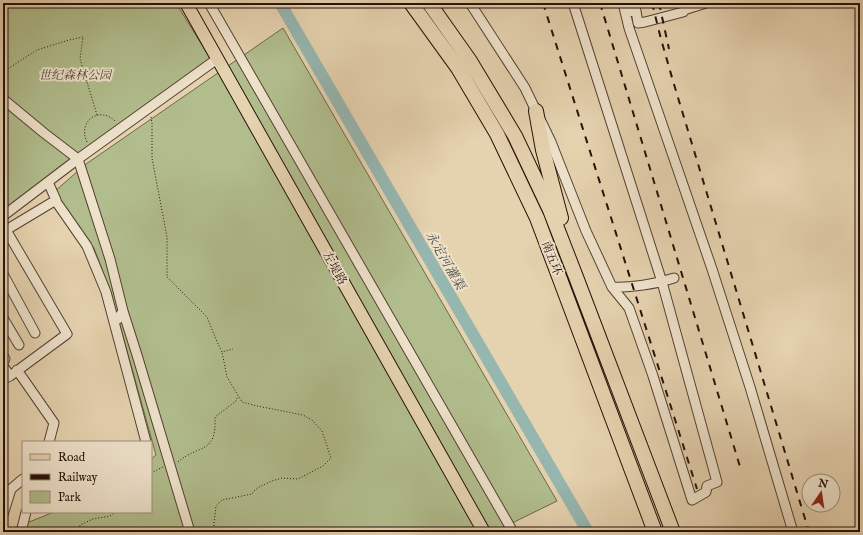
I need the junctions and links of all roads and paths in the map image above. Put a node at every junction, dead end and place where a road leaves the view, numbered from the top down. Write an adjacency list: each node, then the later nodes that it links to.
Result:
1 (186, 3): 10 (main road, 左堤路)
2 (209, 3): 50 (street)
3 (411, 3): 51 (highway, 南五环)
4 (429, 3): 23 (highway, 南五环)
5 (470, 3): 14 (street)
6 (573, 3): 25 (street)
7 (623, 3): 9 (street)
8 (706, 3): 9 (street)
9 (625, 12): 53 (street)
10 (217, 59): 13 (street); 49 (main road, 左堤路)
11 (3, 72): 15 (path)
12 (3, 99): 18 (street)
13 (150, 108): 16 (street); 33 (path)
14 (536, 111): 23 (highway); 26 (street)
15 (97, 115): 16 (path); 17 (path)
16 (121, 129): 17 (street)
17 (92, 149): 18 (street)
18 (78, 159): 19 (street); 27 (street)
19 (48, 182): 20 (street); 21 (street)
20 (56, 200): 35 (street); 38 (street)
21 (3, 216)
22 (3, 274): 30 (street)
23 (576, 277): 52 (highway, 南五环)
24 (674, 278): 25 (street)
25 (662, 282): 26 (street); 26 (street)
26 (612, 287)
27 (123, 311): 29 (street); 39 (street)
28 (3, 318): 31 (street)
29 (118, 319)
30 (35, 333)
31 (19, 345)
32 (233, 348): 33 (path)
33 (222, 352): 36 (path)
34 (4, 361): 35 (street)
35 (10, 375): 37 (street)
36 (238, 395): 39 (path); 48 (path)
37 (49, 441)
38 (146, 441)
39 (171, 467): 40 (path); 47 (street)
40 (152, 473)
41 (22, 480): 44 (street)
42 (26, 513): 45 (street)
43 (114, 513): 46 (path)
44 (3, 515)
45 (21, 532)
46 (78, 532)
47 (190, 532)
48 (213, 532)
49 (484, 532)
50 (513, 532)
51 (655, 532)
52 (673, 532)
53 (793, 532)

